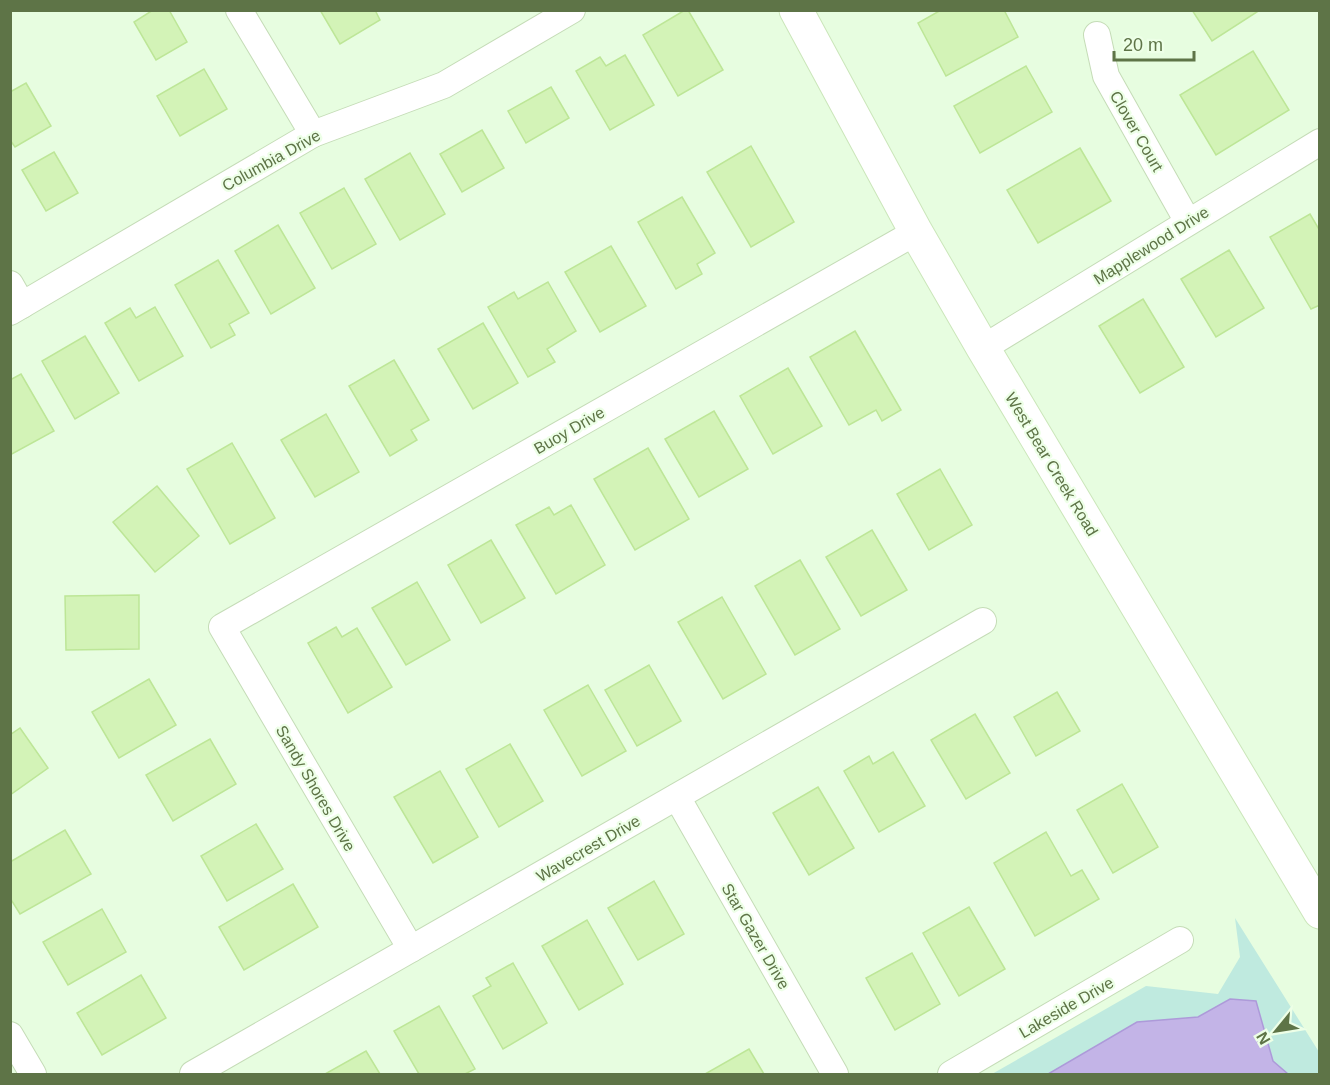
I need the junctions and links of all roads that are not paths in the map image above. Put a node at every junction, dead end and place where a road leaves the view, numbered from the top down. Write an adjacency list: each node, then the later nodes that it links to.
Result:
1 (239, 10): 5 (street)
2 (572, 10): 5 (street, Columbia Drive)
3 (796, 10): 8 (main road, West Bear Creek Road)
4 (1097, 35): 7 (street, Clover Court)
5 (313, 134): 9 (street, Columbia Drive)
6 (1320, 141): 7 (street, Mapplewood Drive)
7 (1188, 222): 10 (street, Mapplewood Drive)
8 (916, 232): 10 (main road, West Bear Creek Road); 12 (street, Buoy Drive)
9 (14, 300)
10 (983, 348): 14 (main road, West Bear Creek Road)
11 (983, 621): 13 (street, Wavecrest Drive)
12 (222, 627): 16 (street, Sandy Shores Drive)
13 (677, 797): 16 (street, Wavecrest Drive); 20 (street, Star Gazer Drive)
14 (1320, 912)
15 (1180, 940): 21 (street, Lakeside Drive)
16 (411, 950): 19 (street, Wavecrest Drive)
17 (10, 1035): 18 (street)
18 (33, 1074)
19 (193, 1074)
20 (835, 1074)
21 (951, 1074)

